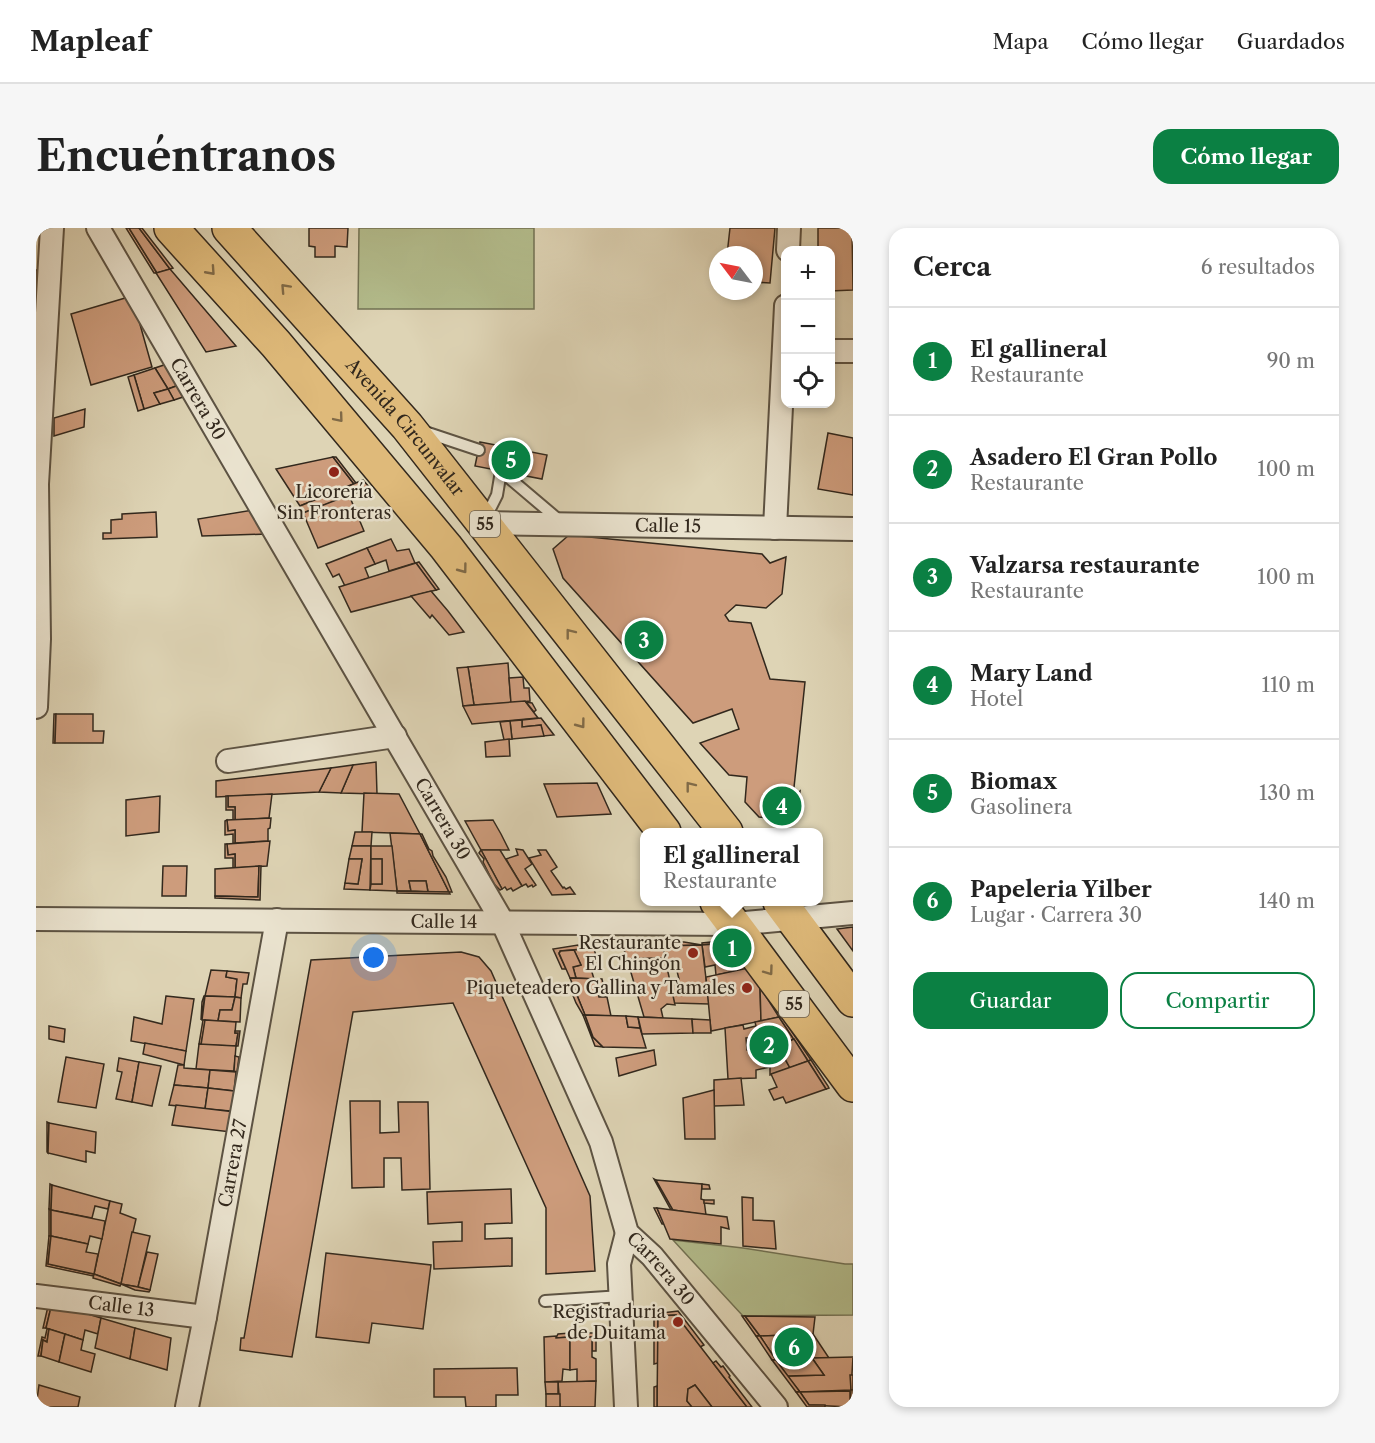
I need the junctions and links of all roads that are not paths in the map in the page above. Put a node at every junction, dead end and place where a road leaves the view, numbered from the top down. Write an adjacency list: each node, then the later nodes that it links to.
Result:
1 (52, 228): 14 (street)
2 (98, 228): 21 (street, Carrera 30)
3 (171, 228): 8 (highway, 55, one-way to 8)
4 (229, 228): 7 (highway, Avenida Circunvalar / 55, one-way to 4)
5 (789, 228): 6 (street)
6 (788, 246)
7 (309, 315): 8 (highway); 12 (highway, Avenida Circunvalar / 55)
8 (276, 344): 23 (highway, 55, one-way to 23)
9 (835, 351): 10 (street)
10 (853, 351)
11 (784, 354): 17 (street)
12 (407, 426): 13 (lane); 15 (highway, Avenida Circunvalar / 55)
13 (479, 450)
14 (37, 484): 19 (street)
15 (484, 523): 16 (street, Calle 15); 16 (lane); 24 (highway, Avenida Circunvalar / 55, one-way to 15)
16 (563, 524): 17 (street, Calle 15)
17 (775, 528): 18 (street, Calle 15)
18 (853, 529)
19 (38, 639): 20 (street)
20 (36, 706)
21 (395, 736): 22 (street); 30 (street, Carrera 30)
22 (228, 761)
23 (661, 828)
24 (723, 828)
25 (786, 910): 26 (street, Calle 14); 27 (street, Calle 14); 31 (highway)
26 (726, 913): 30 (street, Calle 14); 32 (highway, 55, one-way to 32)
27 (853, 913)
28 (36, 919): 29 (street, Calle 14)
29 (277, 920): 30 (street, Calle 14); 37 (street, Carrera 27)
30 (502, 921): 33 (street, Carrera 30)
31 (853, 1000)
32 (853, 1085)
33 (627, 1233): 35 (street); 40 (street, Carrera 30)
34 (36, 1296): 37 (street, Calle 13)
35 (622, 1296): 36 (lane); 39 (street)
36 (545, 1301)
37 (206, 1317): 38 (street, Carrera 27)
38 (187, 1407)
39 (626, 1407)
40 (776, 1407)

